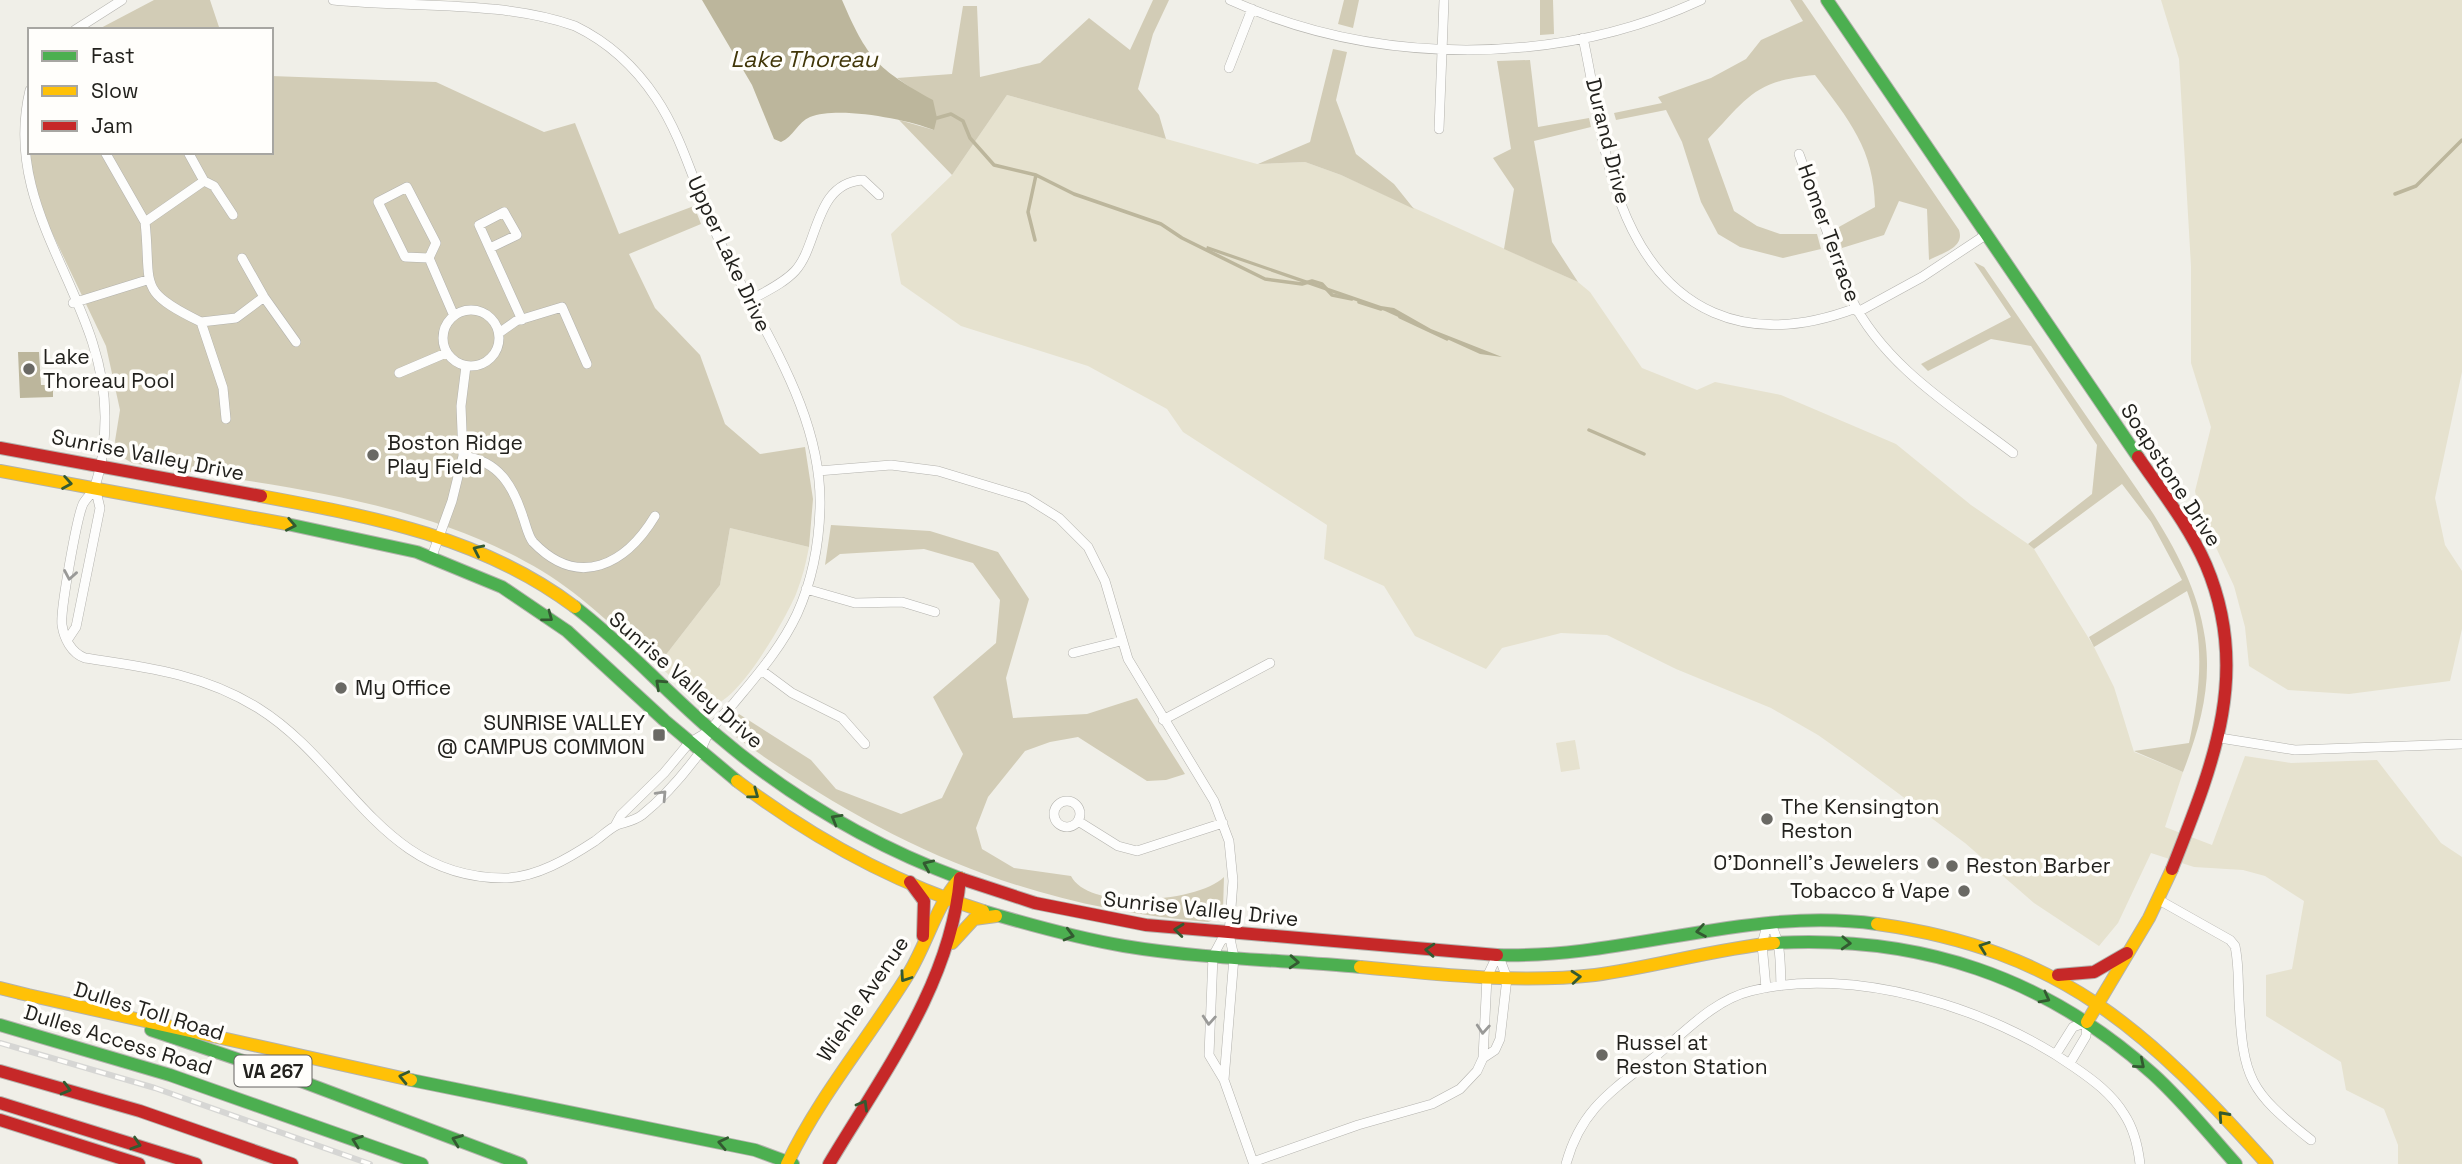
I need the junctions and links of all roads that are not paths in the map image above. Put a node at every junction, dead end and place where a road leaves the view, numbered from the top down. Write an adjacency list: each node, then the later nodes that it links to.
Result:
1 (122, 0): 7 (street)
2 (333, 0): 28 (street, Upper Lake Drive)
3 (1230, 0): 8 (street)
4 (1444, 0): 11 (street)
5 (1701, 0): 10 (street)
6 (1827, 0): 22 (main road, Soapstone Drive)
7 (110, 3): 9 (street)
8 (1252, 9): 11 (street); 12 (street)
9 (78, 28)
10 (1583, 38): 11 (street); 30 (street, Durand Drive)
11 (1443, 49): 14 (street)
12 (1229, 68)
13 (28, 98): 29 (street)
14 (1439, 128)
15 (106, 154): 21 (street)
16 (189, 154): 18 (street)
17 (1799, 154): 30 (street, Homer Terrace)
18 (204, 181): 20 (street); 21 (street)
19 (879, 195): 28 (street)
20 (233, 215)
21 (145, 222): 26 (street)
22 (1987, 234): 30 (street, Durand Drive); 60 (main road, Soapstone Drive)
23 (490, 248): 23 (street); 32 (street)
24 (242, 258): 27 (street)
25 (429, 258): 25 (street); 31 (street)
26 (147, 280): 29 (street); 33 (street)
27 (264, 298): 33 (street); 35 (street)
28 (749, 301): 46 (street, Upper Lake Drive)
29 (73, 303): 44 (street)
30 (1857, 310): 42 (street, Homer Terrace)
31 (454, 316): 34 (street); 36 (street)
32 (522, 320): 34 (street); 37 (street)
33 (201, 323): 40 (street)
34 (499, 333): 38 (street)
35 (296, 342)
36 (446, 353): 38 (street); 39 (street)
37 (587, 364)
38 (466, 366): 43 (street)
39 (399, 373)
40 (226, 419)
41 (0, 448): 44 (main road, Sunrise Valley Drive)
42 (2012, 453)
43 (463, 456): 48 (street); 49 (street)
44 (99, 465): 47 (street); 49 (main road, Sunrise Valley Drive)
45 (0, 471): 47 (main road, Sunrise Valley Drive, one-way to 47)
46 (818, 471): 51 (street, Upper Lake Drive); 54 (street)
47 (95, 487): 50 (main road, Sunrise Valley Drive, one-way to 50); 53 (street); 53 (street, one-way to 53)
48 (655, 516)
49 (440, 534): 50 (street); 59 (main road, Sunrise Valley Drive, one-way to 49)
50 (432, 556): 61 (main road, Sunrise Valley Drive, one-way to 61)
51 (806, 589): 52 (street); 57 (street, Upper Lake Drive)
52 (935, 612)
53 (68, 639): 67 (street)
54 (1121, 641): 55 (street); 58 (street)
55 (1073, 653)
56 (1270, 663): 58 (street)
57 (761, 670): 59 (street, Upper Lake Drive); 62 (street)
58 (1163, 720): 66 (street)
59 (710, 730): 61 (street); 64 (street); 68 (main road, Sunrise Valley Drive, one-way to 59)
60 (2220, 738): 63 (street); 71 (main road, Soapstone Drive)
61 (689, 743): 64 (main road, Sunrise Valley Drive); 67 (street)
62 (865, 744)
63 (2462, 744)
64 (701, 752): 67 (street, one-way to 64); 69 (main road, Sunrise Valley Drive, one-way to 69)
65 (1078, 821): 66 (street)
66 (1223, 823): 75 (street)
67 (615, 826)
68 (960, 878): 70 (main road, Wiehle Avenue); 72 (main road, Wiehle Avenue); 75 (main road, Sunrise Valley Drive, one-way to 68)
69 (907, 879): 70 (main road, Sunrise Valley Drive); 80 (main road)
70 (944, 894): 72 (main road, Sunrise Valley Drive); 80 (main road, Wiehle Avenue)
71 (2159, 900): 78 (main road, Soapstone Drive); 101 (street)
72 (961, 901): 73 (main road, Sunrise Valley Drive); 79 (main road, Wiehle Avenue)
73 (1003, 916): 79 (main road); 82 (main road, Sunrise Valley Drive, one-way to 82)
74 (1768, 922): 76 (street); 77 (street); 81 (main road, Sunrise Valley Drive, one-way to 81); 84 (main road, Sunrise Valley Drive, one-way to 74)
75 (1229, 934): 81 (main road, Sunrise Valley Drive, one-way to 75); 82 (street); 83 (street)
76 (1778, 942): 77 (main road, Sunrise Valley Drive); 87 (street); 92 (main road, Sunrise Valley Drive, one-way to 92)
77 (1762, 944): 86 (main road, Sunrise Valley Drive, one-way to 77); 89 (street)
78 (2133, 948): 84 (main road); 91 (main road, Soapstone Drive)
79 (945, 951): 109 (main road, Wiehle Avenue, one-way to 79)
80 (920, 953): 103 (main road, Wiehle Avenue, one-way to 103)
81 (1498, 954): 85 (street); 86 (street)
82 (1213, 956): 83 (main road, Sunrise Valley Drive); 98 (street, one-way to 98)
83 (1234, 957): 85 (main road, Sunrise Valley Drive, one-way to 85); 98 (street)
84 (2047, 973): 91 (main road, Sunrise Valley Drive)
85 (1487, 977): 86 (main road, Sunrise Valley Drive); 95 (street, one-way to 95)
86 (1507, 978): 95 (street)
87 (1782, 986): 89 (street); 94 (street)
88 (0, 988): 90 (main road, Dulles Toll Road / VA 267)
89 (1766, 988): 110 (street)
90 (19, 993): 103 (main road, one-way to 90); 108 (main road, Dulles Toll Road / VA 267, one-way to 90)
91 (2099, 1002): 92 (main road, Soapstone Drive); 113 (main road, Sunrise Valley Drive, one-way to 91)
92 (2087, 1022): 94 (street); 96 (street); 112 (main road, Sunrise Valley Drive, one-way to 112)
93 (0, 1025): 107 (main road, Dulles Access Road, one-way to 93)
94 (2056, 1054): 96 (street)
95 (1483, 1058): 102 (street)
96 (2070, 1063): 111 (street)
97 (0, 1071): 106 (main road, one-way to 106)
98 (1224, 1080): 102 (street)
99 (0, 1103): 105 (main road, one-way to 105)
100 (0, 1121): 104 (main road)
101 (2311, 1140)
102 (1253, 1162)
103 (790, 1163)
104 (139, 1164)
105 (196, 1164)
106 (292, 1164)
107 (422, 1164)
108 (521, 1164)
109 (829, 1164)
110 (1566, 1164)
111 (2140, 1164)
112 (2236, 1164)
113 (2267, 1164)

